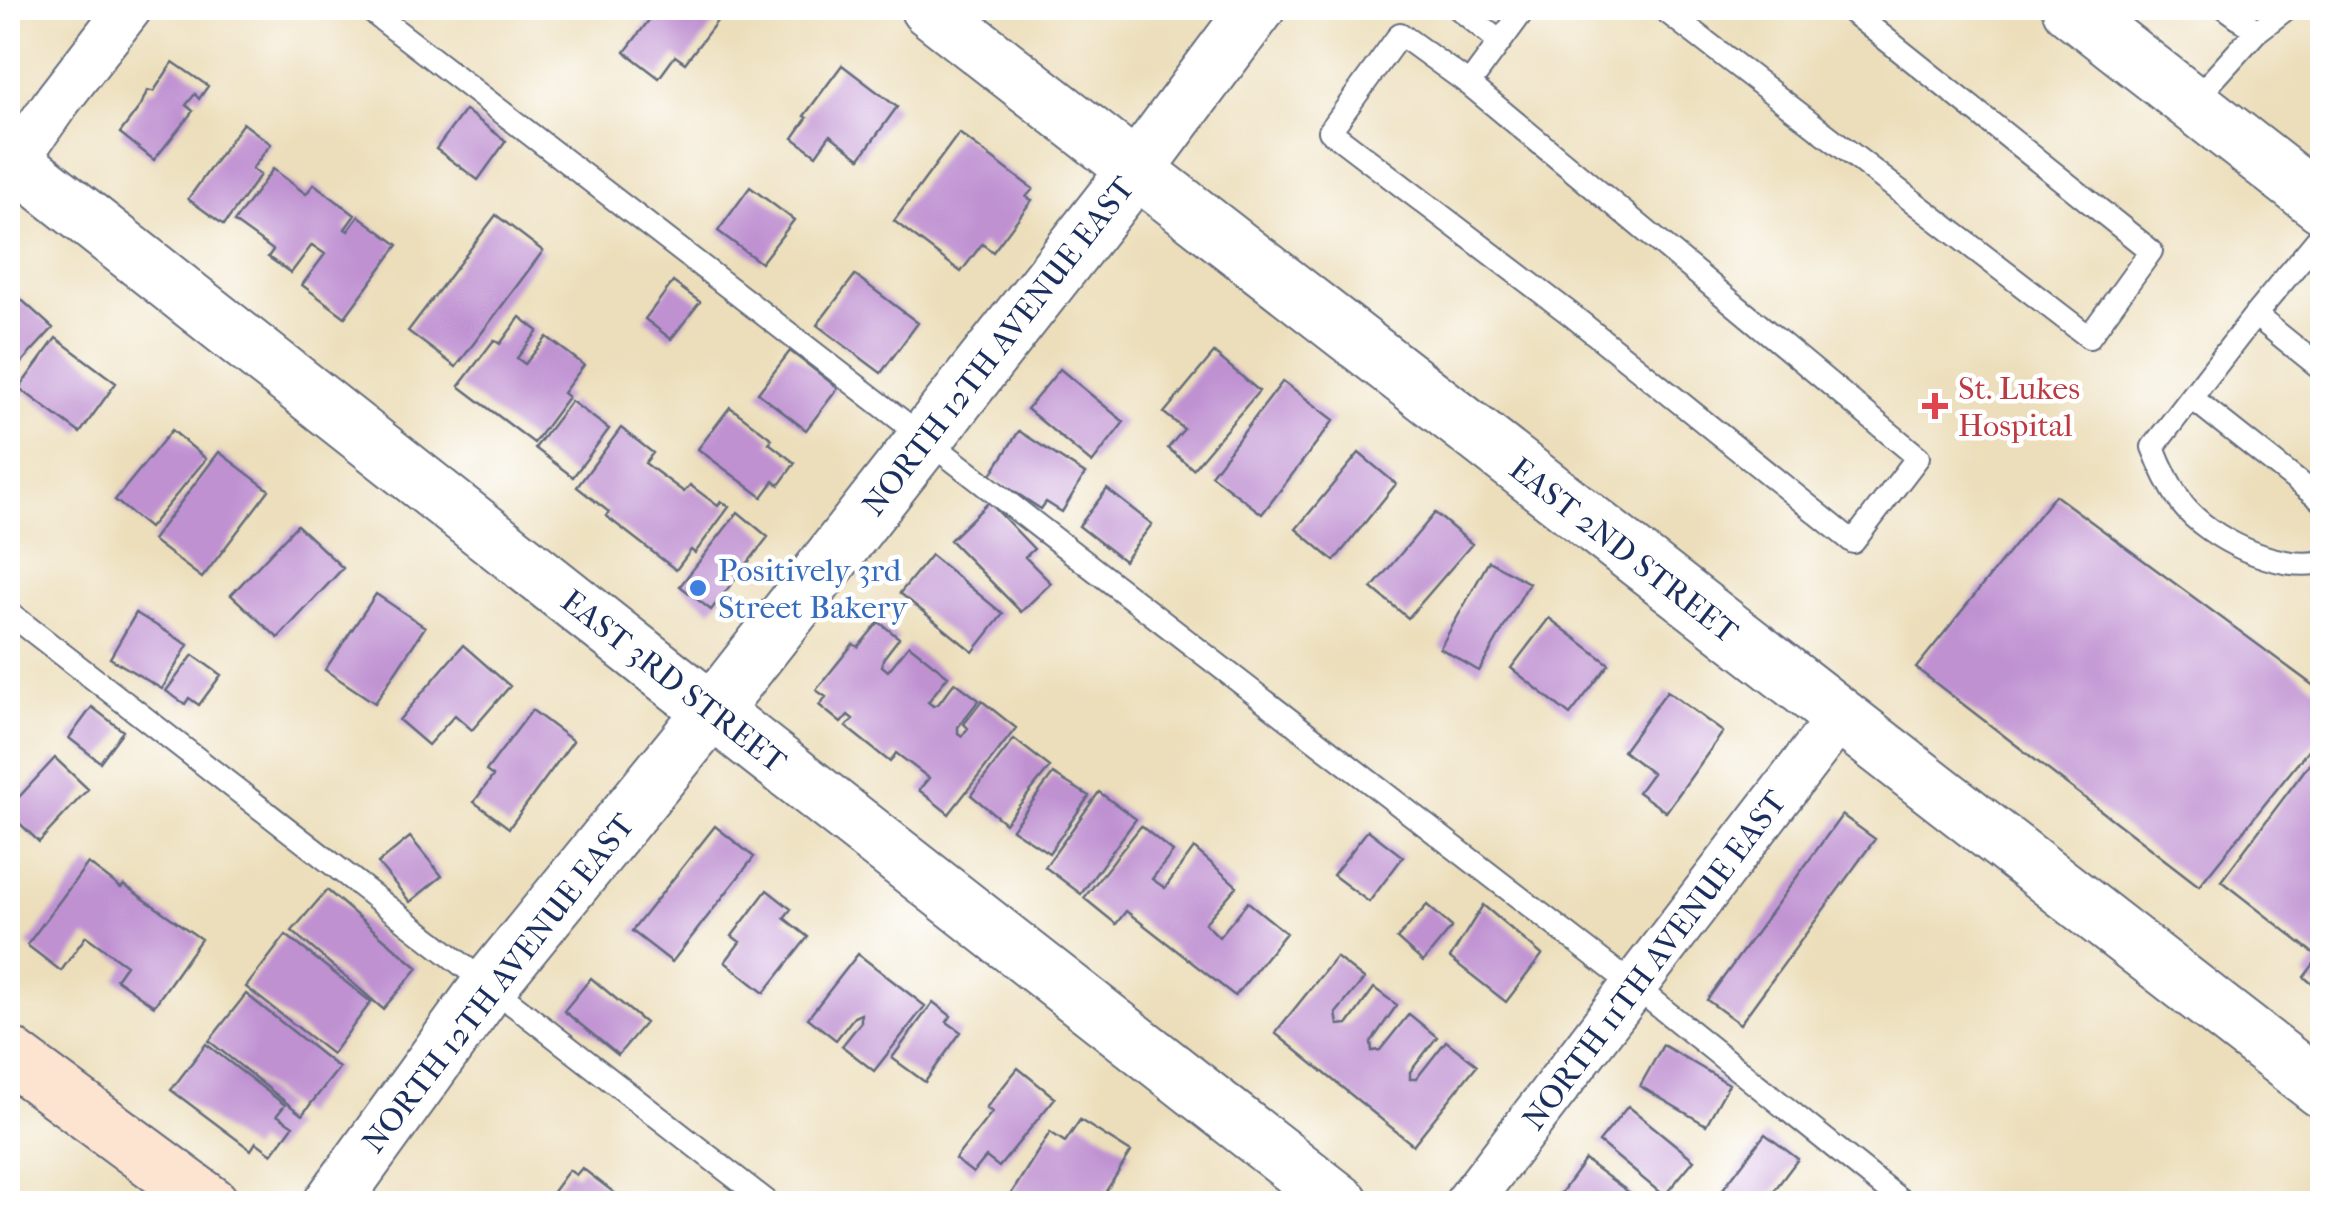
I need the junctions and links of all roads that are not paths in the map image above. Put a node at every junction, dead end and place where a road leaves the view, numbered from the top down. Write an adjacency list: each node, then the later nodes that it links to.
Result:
1 (129, 8): 16 (street)
2 (367, 8): 23 (lane)
3 (928, 8): 17 (street, EAST 2ND STREET)
4 (1258, 8): 17 (street, NORTH 12TH AVENUE EAST)
5 (1458, 8): 13 (lane)
6 (1525, 8): 13 (lane)
7 (1662, 8): 8 (lane)
8 (1847, 8)
9 (2070, 8): 15 (street)
10 (2226, 8): 12 (lane)
11 (2286, 8): 12 (lane)
12 (2256, 32): 15 (lane)
13 (1500, 42): 14 (lane)
14 (1469, 84): 14 (lane)
15 (2192, 103): 18 (street)
16 (10, 163): 27 (street, EAST 3RD STREET)
17 (1136, 170): 23 (street, NORTH 12TH AVENUE EAST); 28 (street, EAST 2ND STREET)
18 (2322, 205)
19 (2322, 234): 20 (lane)
20 (2255, 315): 21 (lane); 22 (lane)
21 (2322, 369)
22 (2192, 398): 24 (lane); 25 (lane)
23 (926, 438): 27 (street, NORTH 12TH AVENUE EAST); 30 (lane)
24 (2322, 502)
25 (2322, 562)
26 (8, 612): 29 (lane)
27 (712, 711): 29 (street, NORTH 12TH AVENUE EAST); 36 (street, EAST 3RD STREET)
28 (1840, 717): 30 (street, NORTH 11TH AVENUE EAST); 32 (street, EAST 2ND STREET)
29 (490, 984): 34 (street, NORTH 12TH AVENUE EAST); 35 (lane)
30 (1634, 986): 37 (street, NORTH 11TH AVENUE EAST); 38 (lane)
31 (8, 1054): 33 (main road)
32 (2322, 1090)
33 (211, 1204)
34 (331, 1204)
35 (770, 1204)
36 (1342, 1204)
37 (1467, 1204)
38 (1906, 1204)

